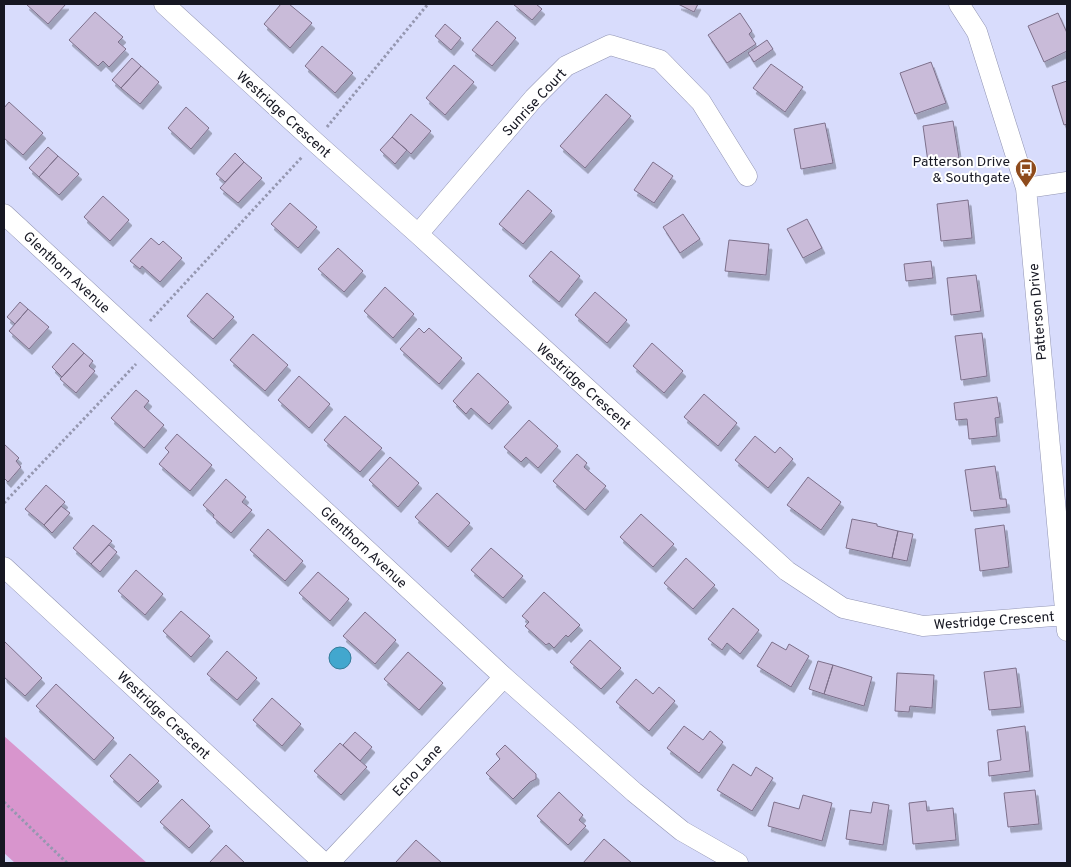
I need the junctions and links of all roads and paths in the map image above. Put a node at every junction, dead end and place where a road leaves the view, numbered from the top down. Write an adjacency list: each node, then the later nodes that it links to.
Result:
1 (164, 4): 4 (street, Westridge Crescent)
2 (428, 4): 4 (path)
3 (959, 4): 7 (street, Patterson Drive)
4 (314, 142): 9 (street, Westridge Crescent); 10 (path)
5 (748, 176): 9 (street, Sunrise Court)
6 (1067, 182): 7 (street)
7 (1026, 188): 14 (street, Patterson Drive)
8 (4, 214): 15 (street, Glenthorn Avenue)
9 (418, 234): 14 (street, Westridge Crescent)
10 (144, 327)
11 (139, 362): 12 (path)
12 (4, 502)
13 (4, 567): 18 (street, Westridge Crescent)
14 (1066, 623)
15 (504, 677): 19 (street, Echo Lane); 20 (street, Glenthorn Avenue)
16 (4, 802): 17 (path)
17 (68, 863)
18 (324, 863)
19 (329, 863)
20 (738, 863)

